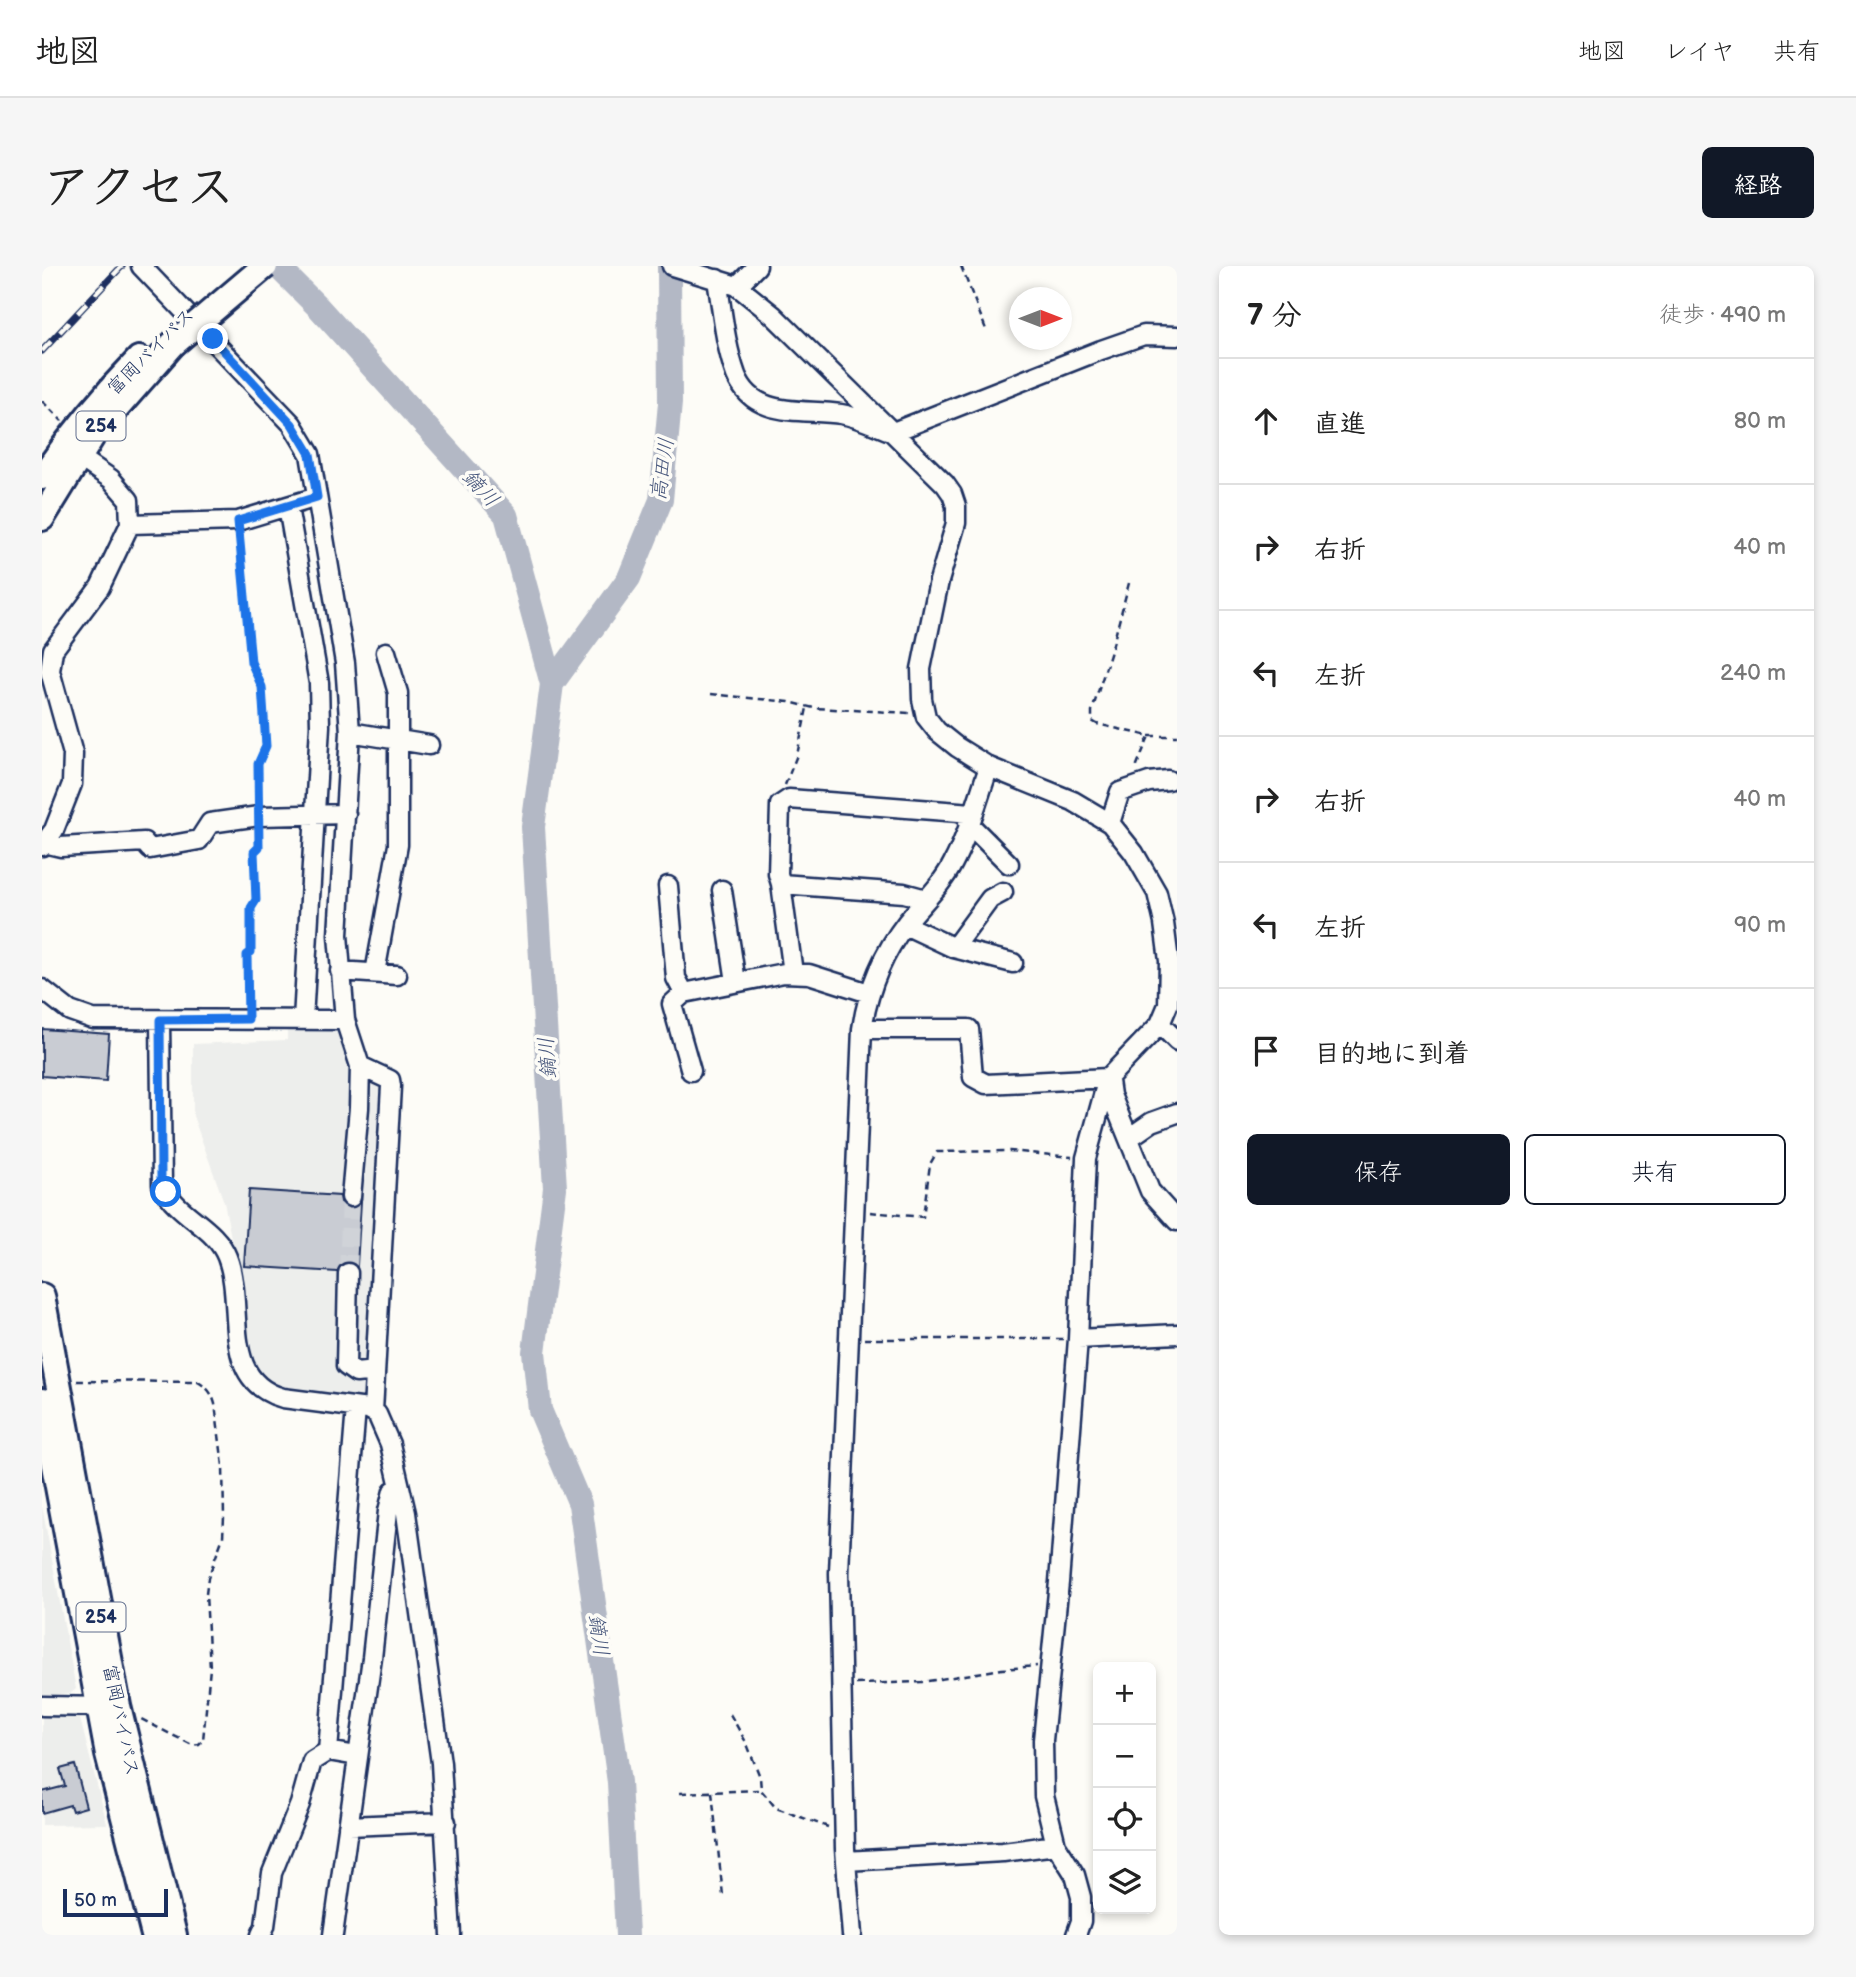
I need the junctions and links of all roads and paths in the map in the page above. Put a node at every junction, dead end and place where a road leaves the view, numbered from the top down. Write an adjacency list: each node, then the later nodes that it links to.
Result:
1 (141, 266): 16 (street)
2 (240, 266): 11 (highway, 富岡バイパス / 254)
3 (265, 266): 11 (highway, 富岡バイパス / 254, bridge)
4 (672, 266): 7 (street)
5 (757, 266): 8 (street)
6 (961, 266): 9 (path)
7 (713, 278): 8 (street); 13 (street)
8 (737, 286): 13 (street)
9 (987, 332)
10 (1177, 336): 13 (street)
11 (168, 339): 14 (highway, 富岡バイパス / 254)
12 (42, 401): 14 (path)
13 (893, 432): 25 (street)
14 (72, 445): 15 (highway, 富岡バイパス / 254); 18 (highway, 富岡バイパス / 254); 20 (street)
15 (42, 477)
16 (317, 497): 17 (street); 26 (street)
17 (288, 507): 19 (street); 36 (street)
18 (42, 518)
19 (238, 521): 20 (street); 37 (path)
20 (130, 523): 40 (street)
21 (1129, 583): 27 (path)
22 (386, 652): 29 (street)
23 (711, 694): 24 (path)
24 (807, 706): 25 (path); 34 (path)
25 (925, 714): 31 (street)
26 (350, 732): 29 (street); 35 (street)
27 (1149, 736): 28 (path); 33 (path)
28 (1177, 736)
29 (398, 741): 30 (street); 51 (street)
30 (429, 746)
31 (989, 767): 38 (street); 39 (street)
32 (1168, 780): 33 (street)
33 (1120, 792): 39 (street)
34 (780, 806): 38 (street); 42 (street)
35 (346, 814): 36 (street); 50 (street)
36 (315, 815): 37 (street); 60 (street)
37 (259, 816): 40 (street); 58 (path)
38 (970, 818): 41 (street); 46 (street)
39 (1110, 823): 62 (street)
40 (43, 845)
41 (1009, 864)
42 (781, 884): 46 (street); 52 (street)
43 (668, 886): 56 (street)
44 (722, 890): 54 (street)
45 (1003, 892): 48 (street)
46 (926, 899): 47 (street)
47 (905, 925): 48 (street); 57 (street)
48 (954, 948): 49 (street)
49 (1013, 963)
50 (340, 971): 51 (street); 61 (street)
51 (375, 972): 53 (street)
52 (793, 973): 54 (street); 57 (street)
53 (397, 975)
54 (736, 982): 56 (street)
55 (42, 989): 59 (street)
56 (684, 993): 66 (street)
57 (869, 993): 63 (street)
58 (248, 1019): 59 (street); 60 (street)
59 (160, 1020): 81 (street)
60 (303, 1020): 61 (street)
61 (345, 1020): 65 (street)
62 (1160, 1024): 64 (street); 67 (street)
63 (862, 1029): 67 (street); 72 (street)
64 (1177, 1041)
65 (360, 1066): 71 (street); 79 (street)
66 (691, 1071)
67 (1108, 1078): 69 (street); 70 (street)
68 (1177, 1113): 69 (street)
69 (1129, 1138): 73 (street)
70 (1086, 1158): 72 (path); 78 (street)
71 (351, 1197)
72 (855, 1210): 77 (street)
73 (1177, 1221)
74 (348, 1273): 79 (street)
75 (42, 1296): 80 (highway, 富岡バイパス / 254)
76 (1177, 1334): 78 (street)
77 (849, 1339): 78 (path); 84 (street)
78 (1078, 1339): 83 (street)
79 (375, 1371): 81 (street)
80 (50, 1392): 86 (highway, 富岡バイパス / 254); 86 (path)
81 (364, 1410): 82 (street); 88 (street)
82 (400, 1487): 89 (street); 93 (street)
83 (1051, 1665): 84 (path); 96 (street)
84 (842, 1685): 95 (street)
85 (42, 1706): 86 (street)
86 (112, 1710): 99 (highway, 富岡バイパス / 254); 100 (highway, 富岡バイパス / 254)
87 (730, 1714): 90 (path)
88 (328, 1751): 89 (street); 101 (street)
89 (357, 1756): 94 (street)
90 (761, 1790): 91 (path); 95 (path)
91 (712, 1792): 92 (path); 98 (path)
92 (680, 1793)
93 (446, 1822): 94 (street); 103 (street)
94 (348, 1826): 102 (street)
95 (845, 1832): 97 (street)
96 (1056, 1845): 97 (street); 105 (street)
97 (846, 1861): 104 (street)
98 (723, 1896)
99 (155, 1935)
100 (174, 1935)
101 (261, 1935)
102 (333, 1935)
103 (451, 1935)
104 (852, 1935)
105 (1076, 1935)

